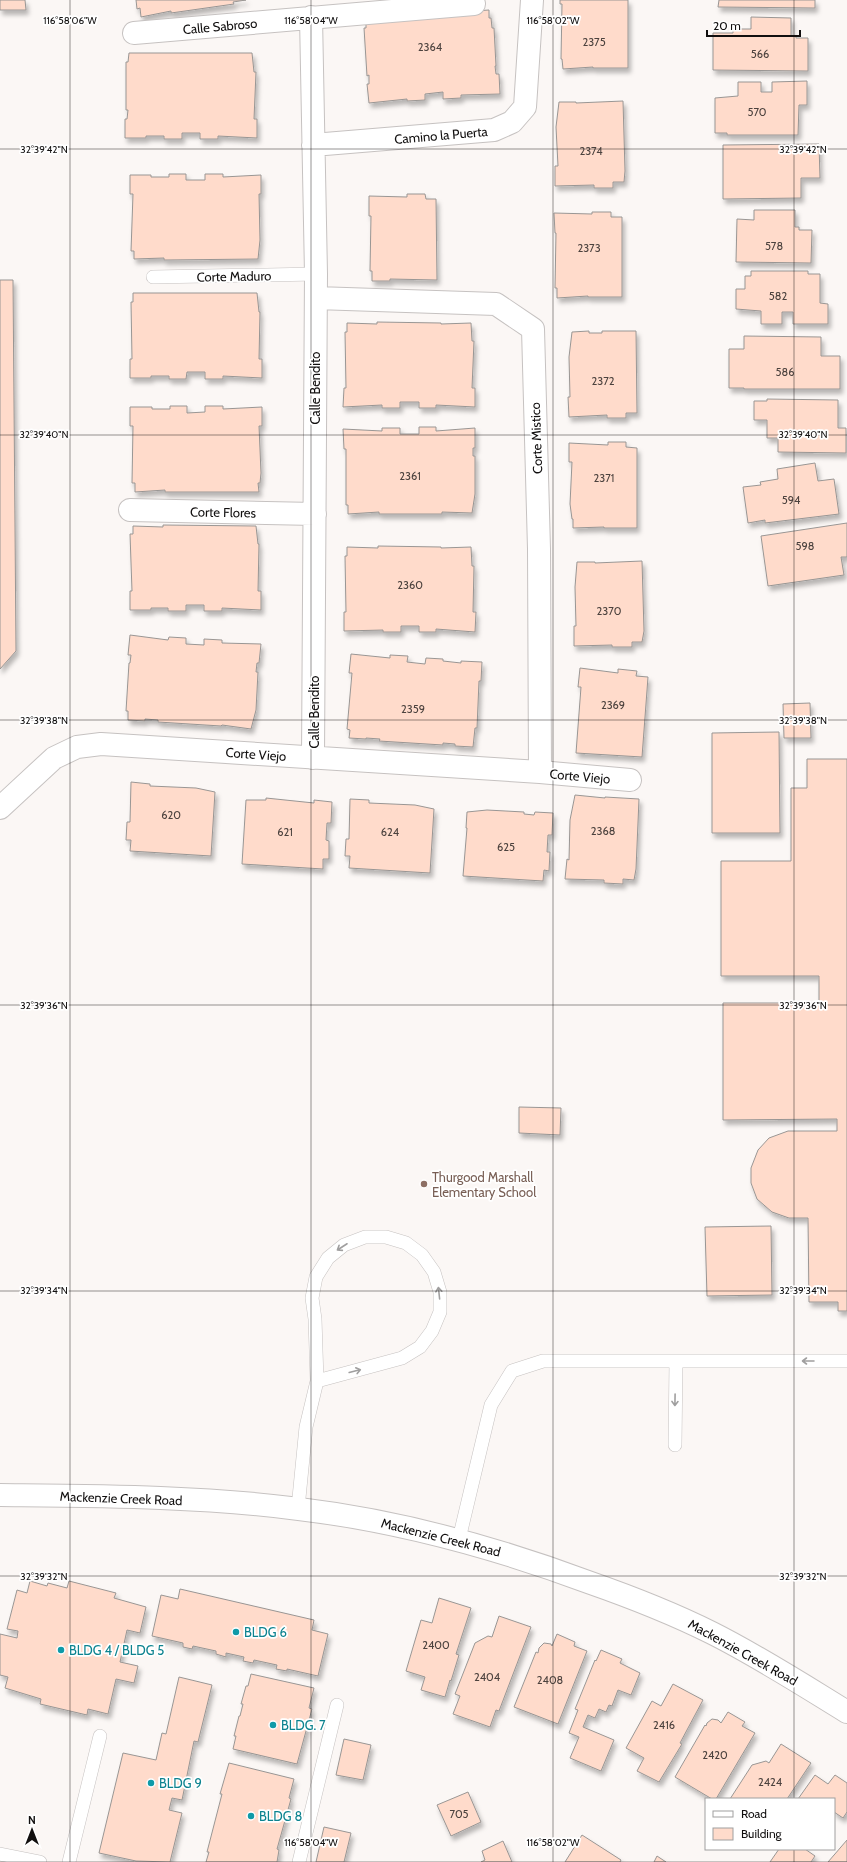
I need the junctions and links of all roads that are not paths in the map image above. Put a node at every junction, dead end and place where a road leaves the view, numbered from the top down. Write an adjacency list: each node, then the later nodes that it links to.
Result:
1 (532, 0): 5 (street, Camino la Puerta)
2 (474, 4): 3 (street, Calle Sabroso)
3 (311, 18): 4 (street, Calle Sabroso); 5 (street, Calle Bendito)
4 (134, 33)
5 (313, 145): 6 (street, Calle Bendito)
6 (316, 274): 7 (lane, Corte Maduro); 8 (street, Calle Bendito)
7 (153, 277)
8 (316, 298): 10 (street, Calle Bendito); 12 (street, Corte Mistico)
9 (130, 510): 10 (street, Corte Flores)
10 (315, 514): 11 (street, Calle Bendito)
11 (313, 758): 12 (street, Corte Viejo); 14 (street, Corte Viejo)
12 (540, 772): 13 (street, Corte Viejo)
13 (630, 780)
14 (0, 808)
15 (676, 1361): 16 (lane, one-way to 15); 18 (lane, one-way to 18); 21 (lane)
16 (847, 1361)
17 (317, 1381): 17 (lane, one-way to 17); 20 (lane)
18 (675, 1445)
19 (0, 1495): 20 (street, Mackenzie Creek Road)
20 (298, 1508): 21 (street, Mackenzie Creek Road)
21 (459, 1539): 23 (street, Mackenzie Creek Road)
22 (337, 1705): 28 (lane)
23 (847, 1712)
24 (100, 1736): 27 (lane)
25 (0, 1854): 26 (lane)
26 (40, 1862)
27 (69, 1862)
28 (299, 1862)

